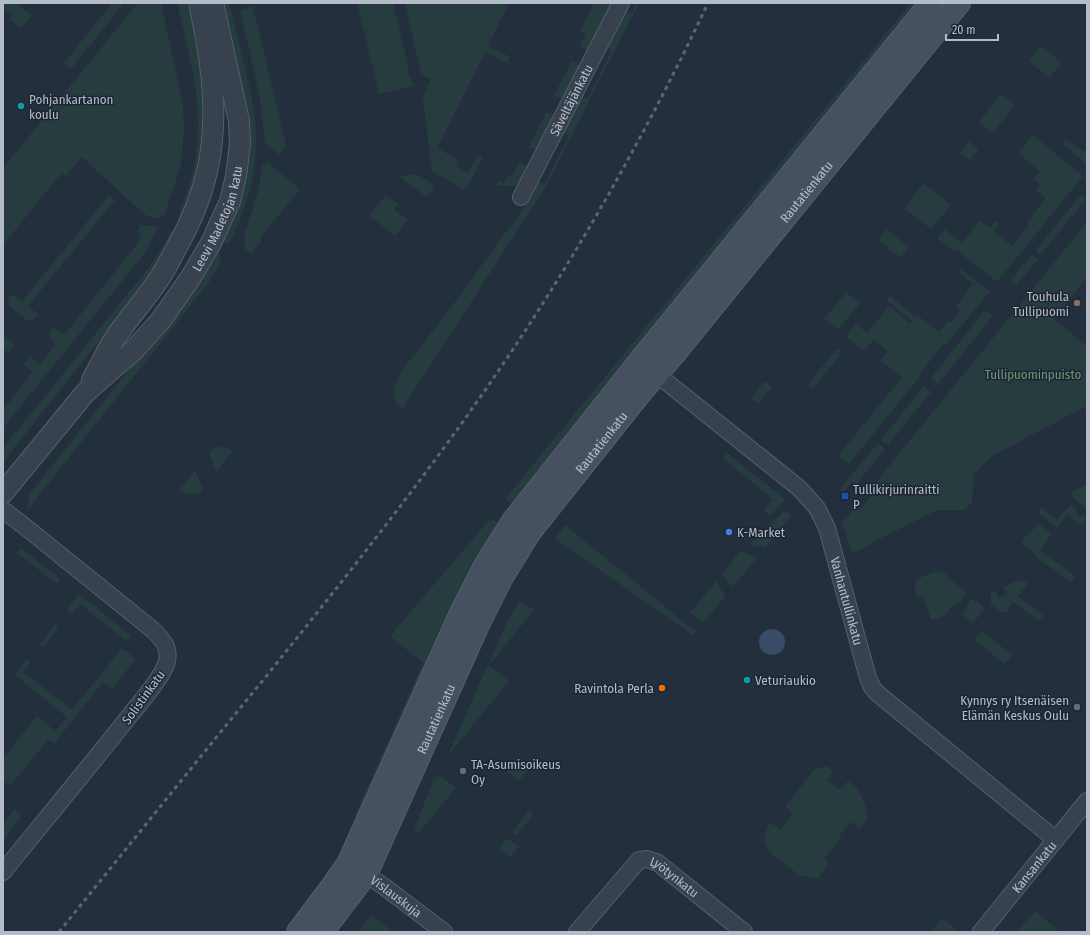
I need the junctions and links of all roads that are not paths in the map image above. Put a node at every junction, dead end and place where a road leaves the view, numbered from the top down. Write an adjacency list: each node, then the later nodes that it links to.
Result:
1 (199, 3): 8 (street, Leevi Madetojan katu)
2 (213, 3): 8 (street, Leevi Madetojan katu)
3 (621, 3): 6 (street, Säveltäjänkatu)
4 (932, 3): 7 (main road, Rautatienkatu)
5 (959, 3): 7 (main road, Rautatienkatu)
6 (521, 197)
7 (648, 368): 12 (street, Vanhantullinkatu); 13 (main road, Rautatienkatu)
8 (85, 393): 9 (street, Leevi Madetojan katu)
9 (3, 493)
10 (3, 510): 14 (street, Solistinkatu)
11 (1087, 801): 12 (street, Kansankatu)
12 (1056, 840): 20 (street, Kansankatu)
13 (357, 869): 15 (main road, Rautatienkatu); 16 (main road, Rautatienkatu); 17 (street, Vislauskuja)
14 (3, 872)
15 (298, 932)
16 (322, 932)
17 (444, 932)
18 (577, 932): 19 (street, Lyötynkatu)
19 (744, 932)
20 (981, 932)

